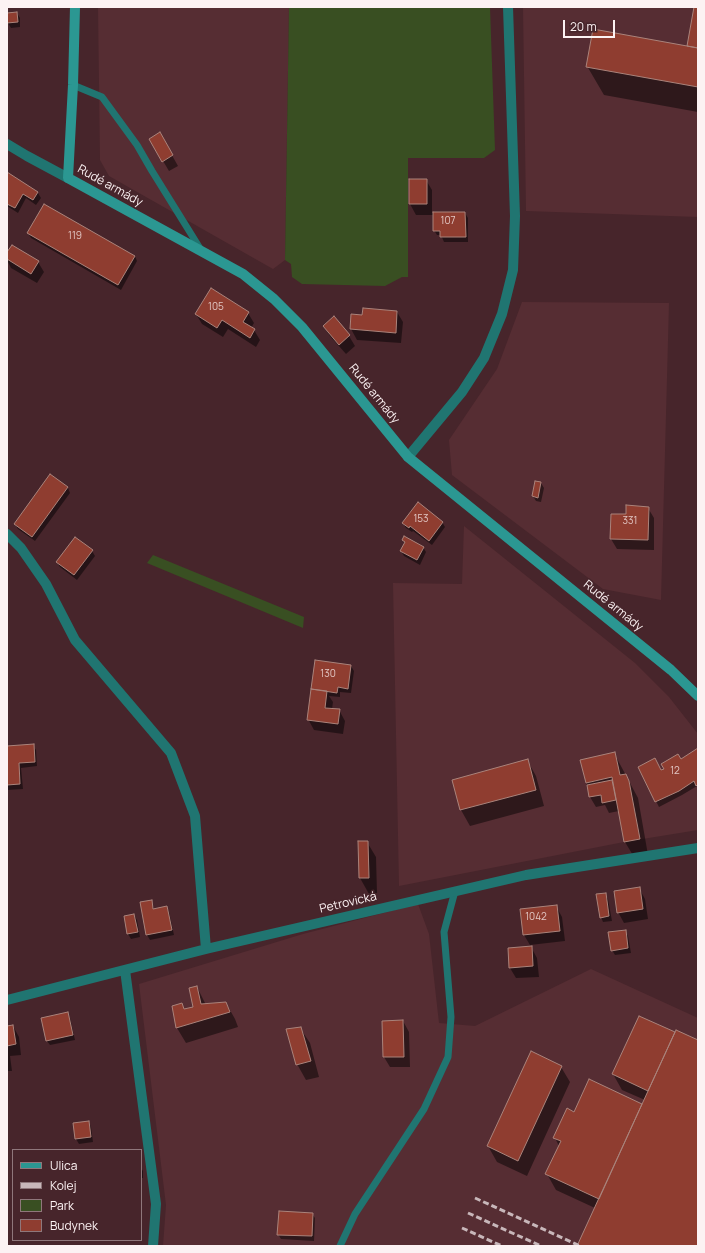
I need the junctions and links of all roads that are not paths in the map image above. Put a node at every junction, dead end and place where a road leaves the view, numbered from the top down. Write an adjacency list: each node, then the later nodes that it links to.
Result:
1 (75, 7): 3 (main road)
2 (508, 7): 7 (street)
3 (73, 85): 5 (main road); 6 (lane)
4 (7, 144): 5 (street, Rudé armády)
5 (68, 178): 6 (main road, Rudé armády)
6 (201, 251): 7 (main road, Rudé armády)
7 (408, 457): 9 (main road, Rudé armády)
8 (7, 534): 12 (street)
9 (698, 696)
10 (698, 848): 11 (street, Petrovická)
11 (455, 891): 12 (street, Petrovická); 16 (lane)
12 (206, 949): 13 (street, Petrovická)
13 (125, 970): 14 (street, Petrovická); 15 (street)
14 (7, 1000)
15 (153, 1246)
16 (340, 1246)

